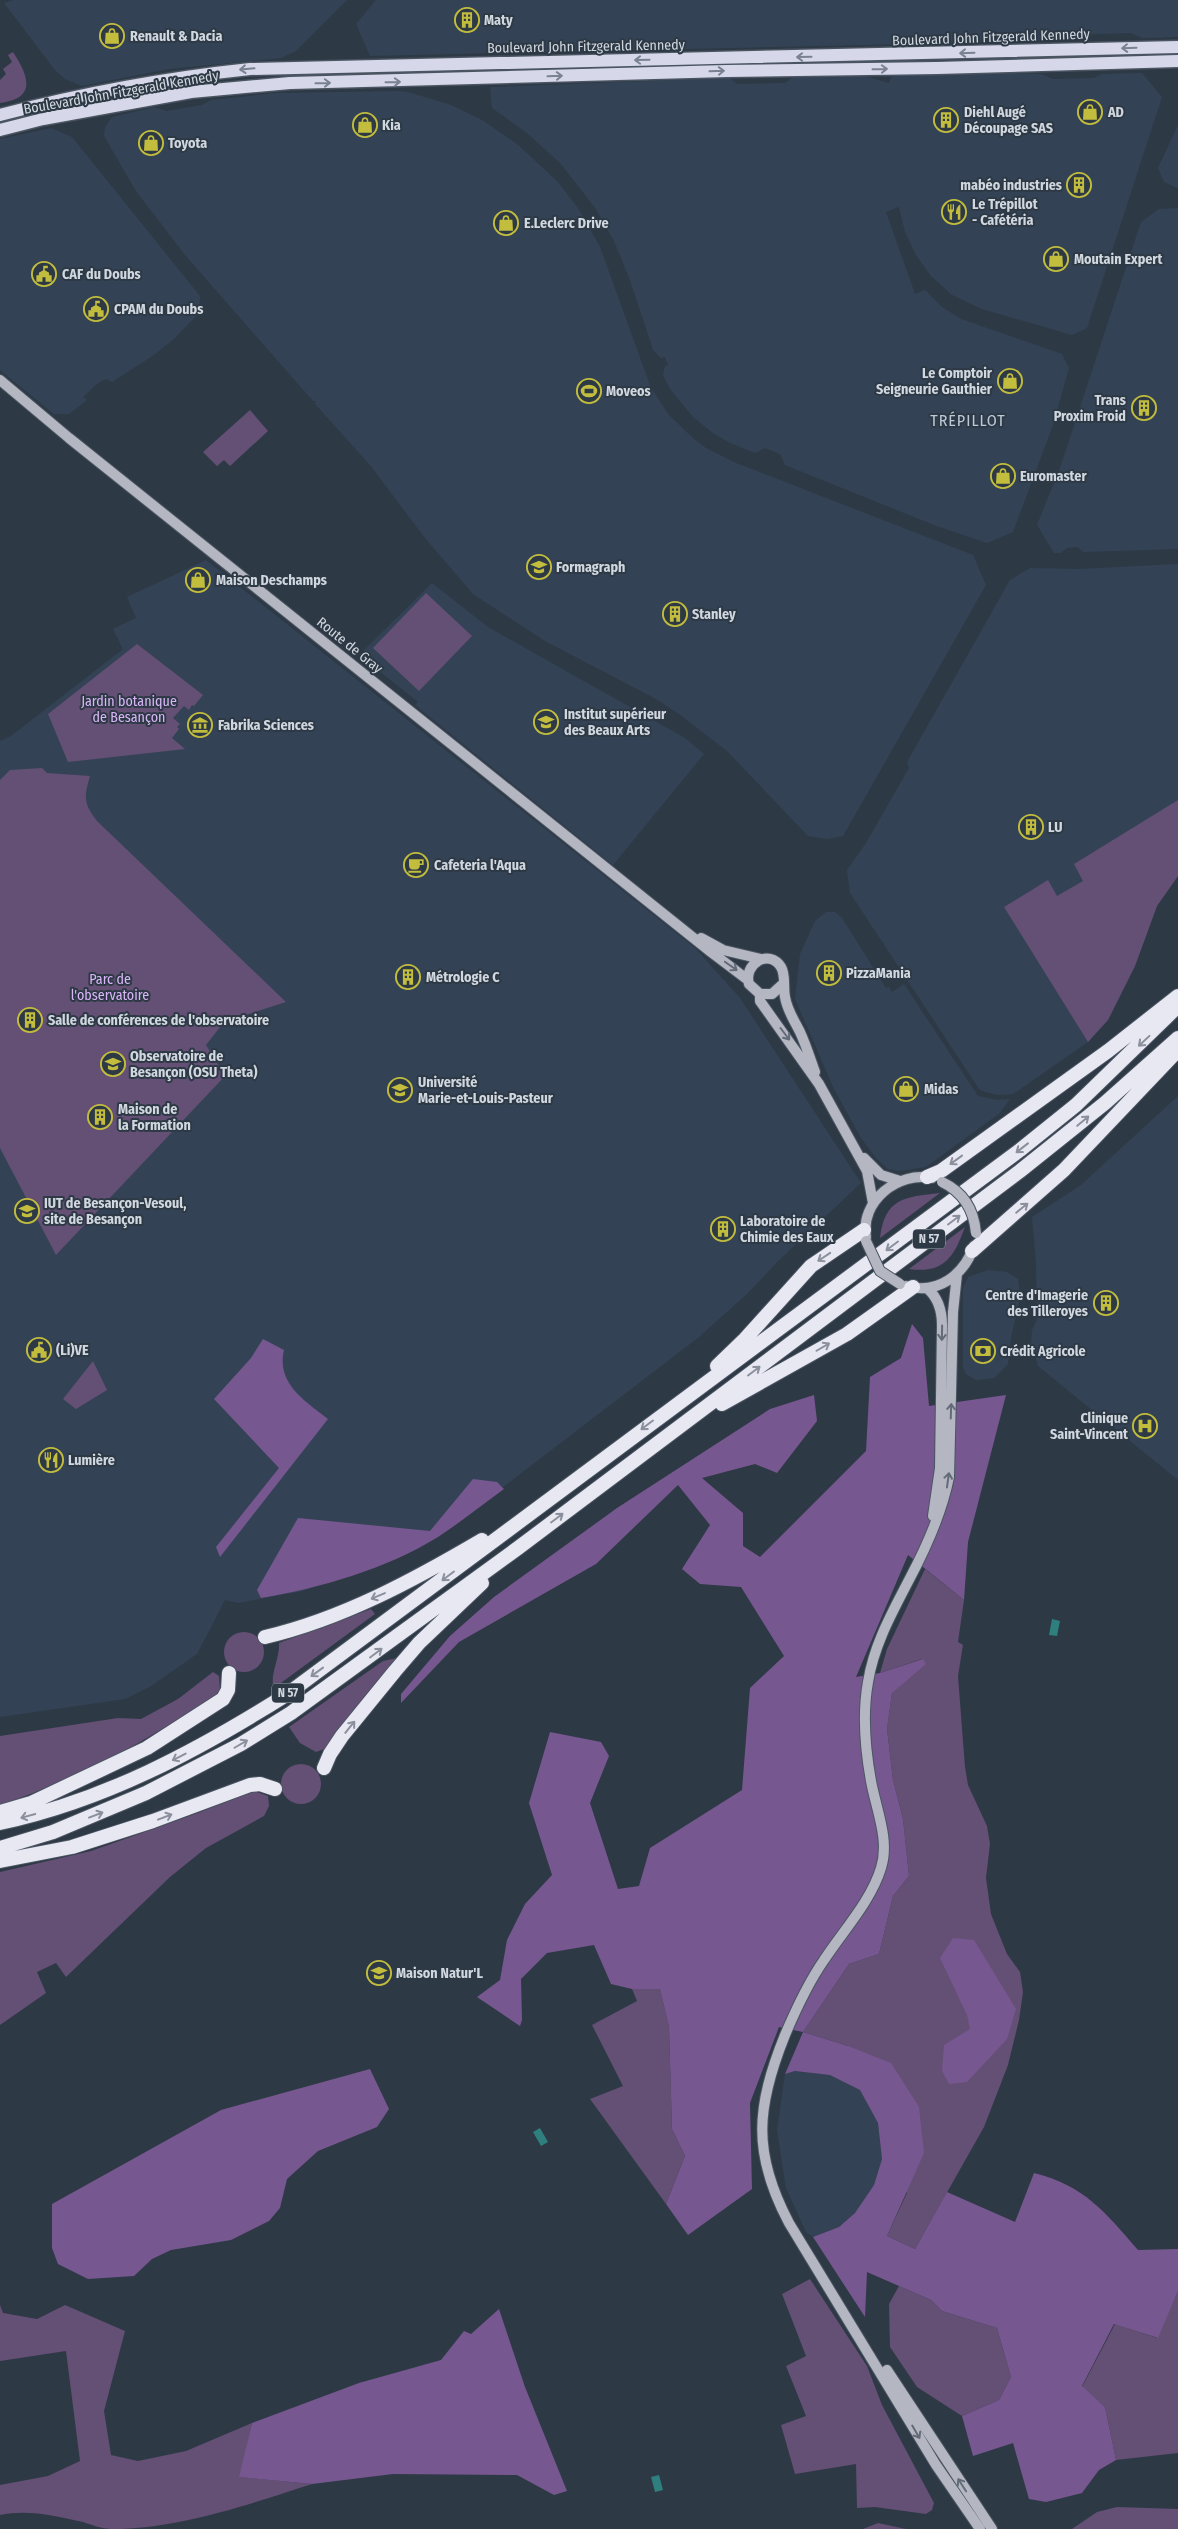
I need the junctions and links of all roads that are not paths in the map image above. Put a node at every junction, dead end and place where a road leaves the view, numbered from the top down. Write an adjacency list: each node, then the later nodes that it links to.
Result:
1 (1178, 47): 3 (main road, Boulevard John Fitzgerald Kennedy, one-way to 3)
2 (1178, 61): 4 (main road, Boulevard John Fitzgerald Kennedy, one-way to 2)
3 (0, 115)
4 (0, 130)
5 (0, 380): 6 (main road, Route de Gray)
6 (686, 930): 7 (main road, Route de Gray); 8 (main road, Route de Gray, one-way to 8)
7 (761, 959): 8 (main road); 9 (main road)
8 (748, 980): 10 (main road)
9 (783, 984): 10 (main road); 15 (main road)
10 (760, 994): 15 (main road, one-way to 15)
11 (1178, 996): 17 (highway, one-way to 17)
12 (1178, 1006): 25 (highway, N 57, one-way to 25)
13 (1178, 1038): 26 (highway, N 57, one-way to 13)
14 (1178, 1050): 21 (highway, one-way to 14)
15 (819, 1084): 16 (main road)
16 (855, 1149): 18 (main road); 19 (main road)
17 (927, 1177): 18 (main road); 21 (main road, bridge)
18 (900, 1181): 19 (main road)
19 (873, 1203): 20 (main road)
20 (865, 1235): 23 (main road, bridge); 25 (highway, one-way to 25)
21 (972, 1251): 22 (main road)
22 (957, 1274): 24 (main road); 28 (main road, one-way to 22)
23 (906, 1286): 24 (main road); 26 (highway, one-way to 23)
24 (928, 1288): 28 (main road, one-way to 28)
25 (686, 1396): 27 (highway, N 57, one-way to 27)
26 (673, 1431): 29 (highway, N 57, one-way to 26)
27 (543, 1505): 30 (highway, one-way to 30); 35 (highway, N 57, one-way to 35)
28 (931, 1532): 38 (main road)
29 (518, 1548): 32 (highway, one-way to 29); 36 (highway, N 57, one-way to 29)
30 (265, 1636)
31 (229, 1673): 34 (highway)
32 (324, 1768)
33 (274, 1789): 37 (highway, one-way to 33)
34 (0, 1812)
35 (0, 1823)
36 (0, 1848)
37 (0, 1861)
38 (837, 2300): 39 (main road, one-way to 39); 40 (main road, one-way to 38)
39 (980, 2529)
40 (992, 2529)

